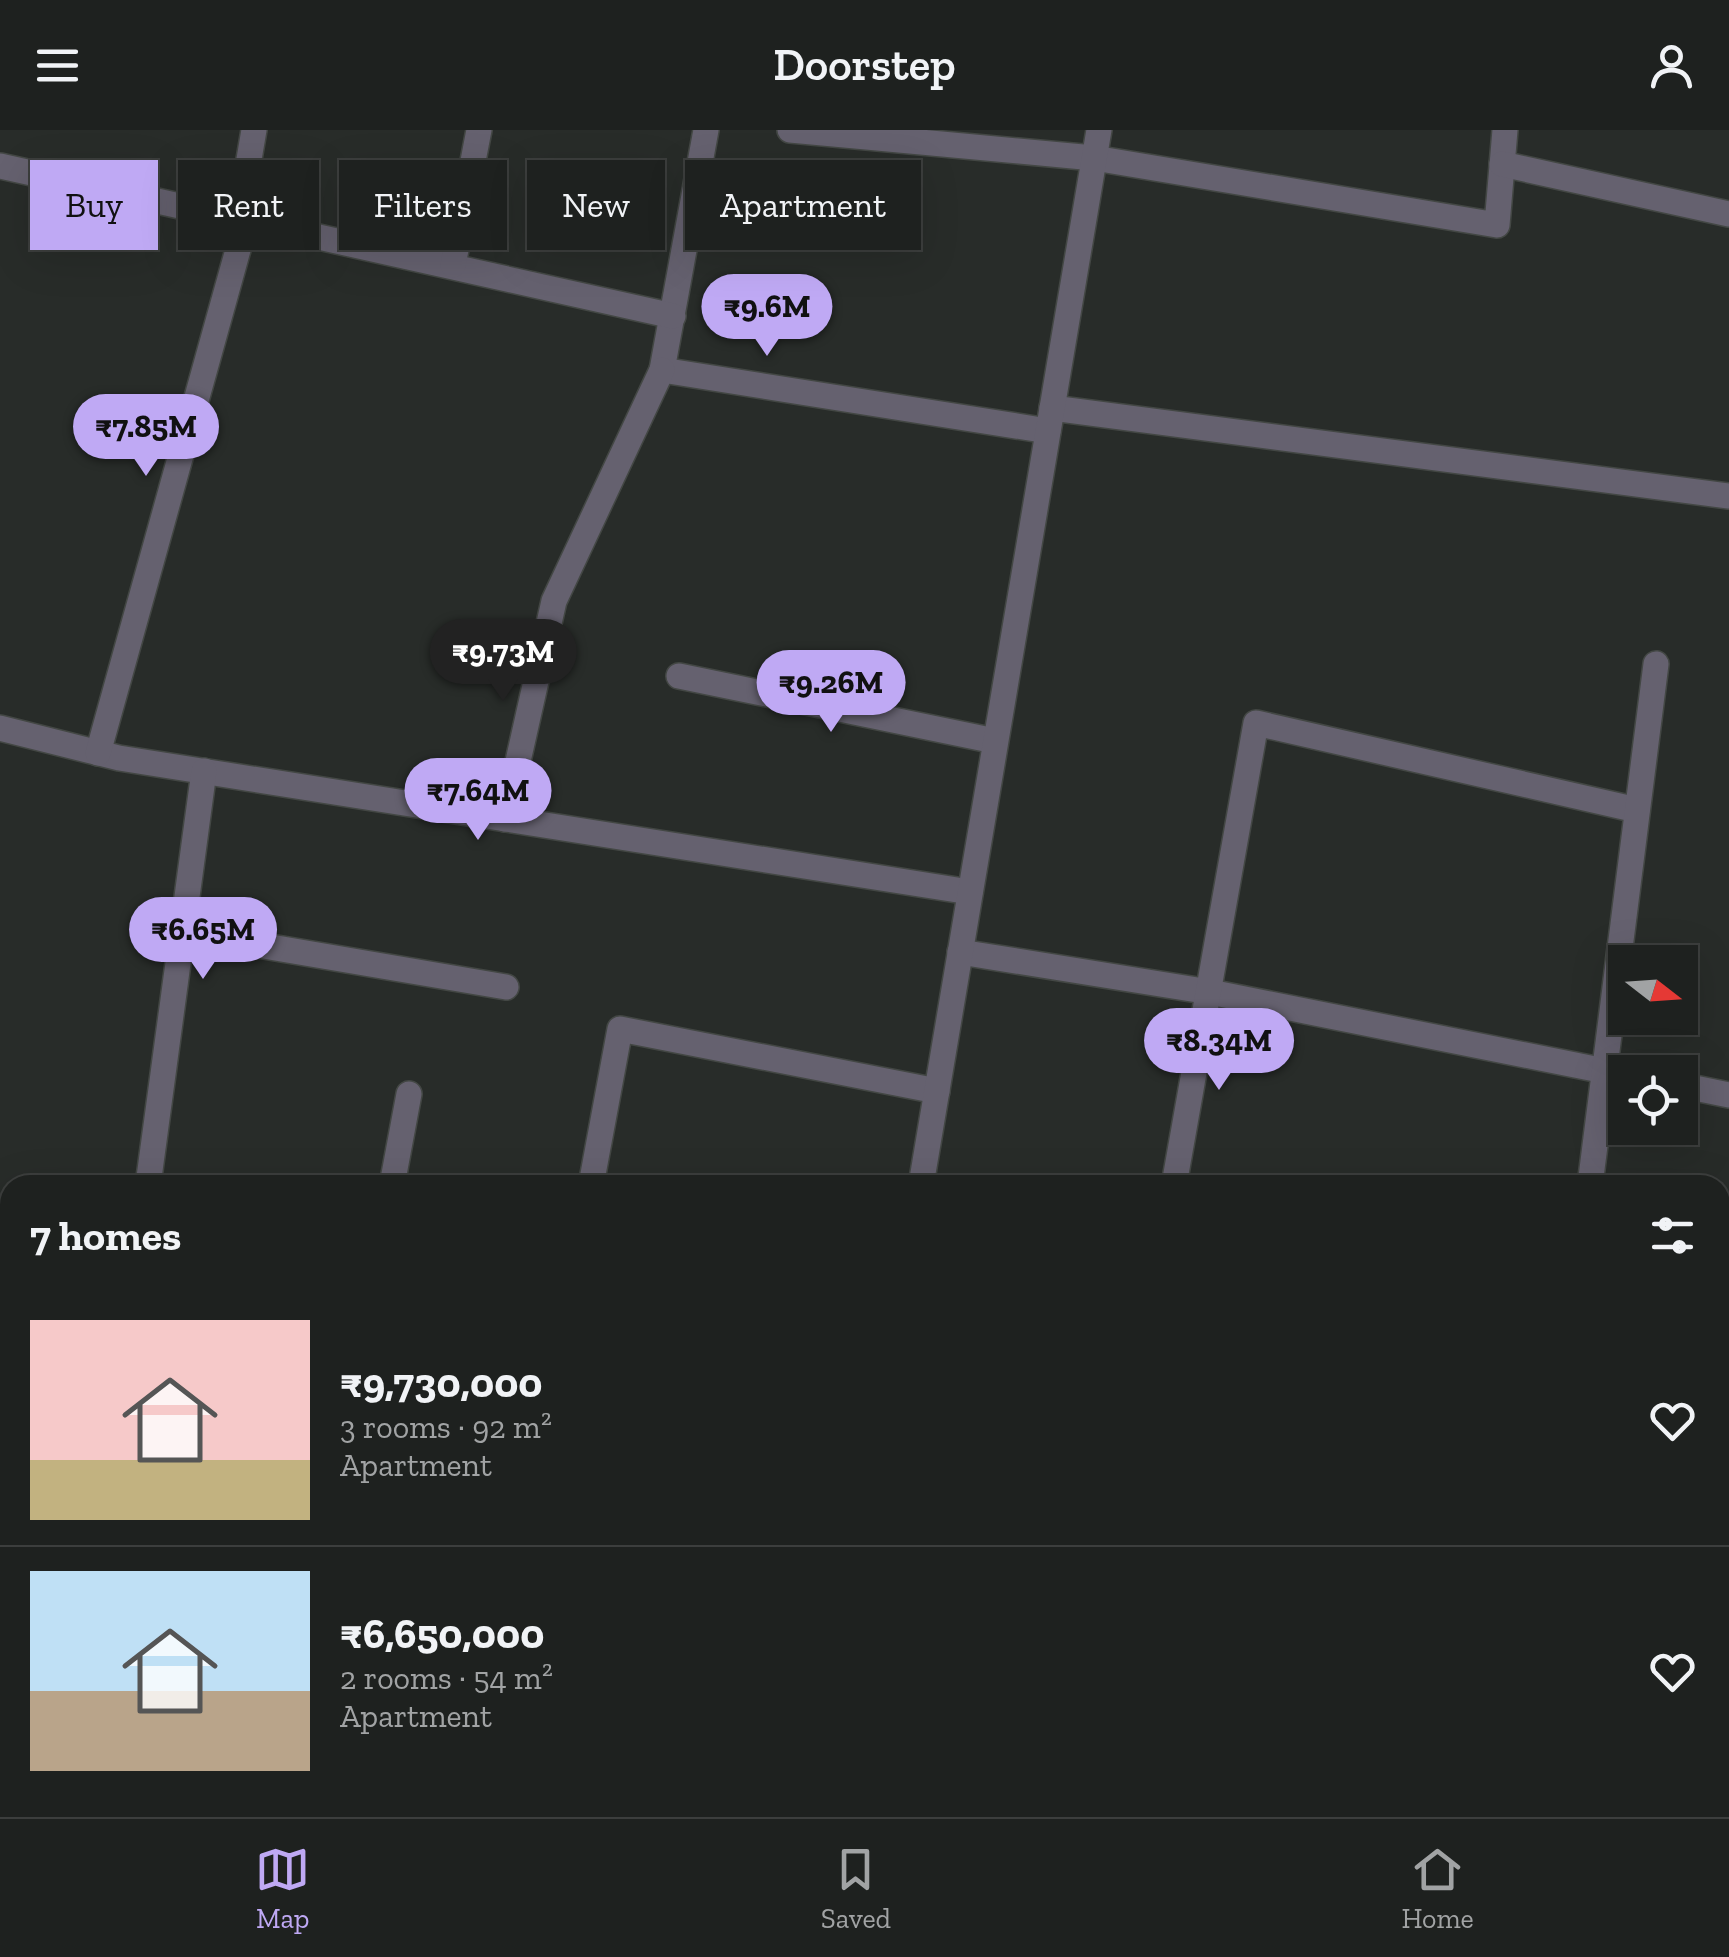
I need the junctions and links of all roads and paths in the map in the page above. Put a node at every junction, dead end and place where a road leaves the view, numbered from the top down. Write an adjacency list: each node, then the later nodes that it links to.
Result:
1 (254, 130): 8 (street)
2 (479, 130): 15 (street)
3 (706, 130): 16 (street)
4 (790, 130): 7 (street)
5 (1099, 130): 7 (street)
6 (1505, 130): 9 (street)
7 (1094, 158): 9 (street); 18 (street)
8 (250, 160)
9 (1502, 164): 12 (street)
10 (0, 166): 11 (street)
11 (178, 206)
12 (1729, 214)
13 (319, 236): 15 (street)
14 (234, 250): 24 (street)
15 (453, 265): 16 (street)
16 (673, 316): 17 (street)
17 (662, 370): 18 (street); 27 (street)
18 (1050, 419): 19 (street); 23 (street)
19 (1729, 496)
20 (1656, 664): 26 (street)
21 (678, 676): 23 (street)
22 (0, 728): 24 (street)
23 (995, 741): 28 (street)
24 (98, 753): 25 (street)
25 (204, 771): 27 (street); 29 (street)
26 (1637, 810): 32 (street); 33 (street)
27 (505, 819): 28 (street)
28 (970, 892): 30 (street)
29 (182, 932): 31 (street); 40 (street)
30 (960, 952): 32 (street); 36 (street)
31 (506, 986)
32 (1210, 992): 34 (street); 44 (street)
33 (1617, 1055)
34 (1608, 1072)
35 (1698, 1089): 38 (street)
36 (936, 1091): 42 (street); 43 (street)
37 (410, 1094): 41 (street)
38 (1729, 1095)
39 (1608, 1104): 45 (street)
40 (149, 1175)
41 (394, 1175)
42 (594, 1175)
43 (923, 1175)
44 (1176, 1175)
45 (1592, 1175)

